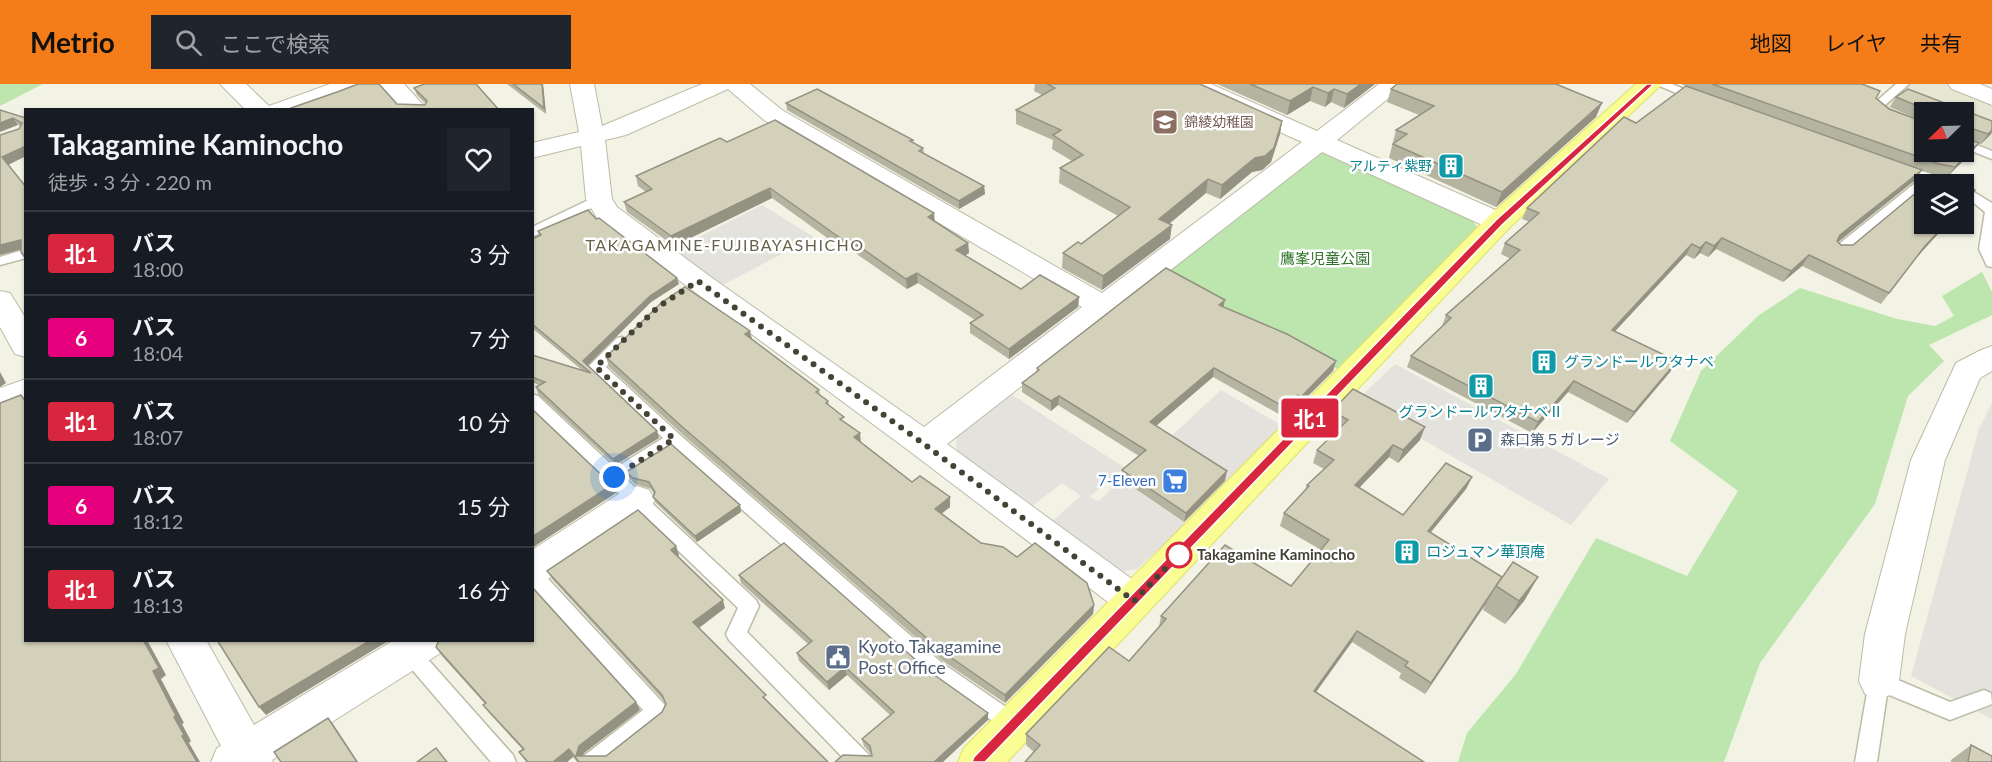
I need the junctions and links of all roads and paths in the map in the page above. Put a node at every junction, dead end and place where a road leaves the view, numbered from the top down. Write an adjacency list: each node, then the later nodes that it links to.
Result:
1 (232, 84): 14 (street)
2 (352, 84): 15 (street)
3 (582, 84): 17 (street)
4 (721, 84): 17 (street)
5 (736, 84): 35 (street)
6 (1192, 84): 18 (street)
7 (1394, 84): 18 (street)
8 (1650, 84): 28 (main road)
9 (1661, 84): 13 (lane)
10 (1903, 84): 16 (lane)
11 (1960, 84): 12 (street)
12 (1992, 98)
13 (1716, 104)
14 (258, 108)
15 (284, 108)
16 (1914, 124)
17 (592, 135): 20 (street); 26 (street)
18 (1320, 141): 28 (street); 35 (street)
19 (1974, 148): 21 (lane)
20 (534, 150)
21 (1992, 155)
22 (1884, 163): 23 (lane)
23 (1914, 174)
24 (1914, 190): 30 (lane)
25 (1974, 195): 27 (lane)
26 (599, 199): 29 (lane); 43 (street)
27 (1988, 203): 33 (lane)
28 (1499, 222): 47 (main road)
29 (534, 232)
30 (1839, 251)
31 (24, 254): 32 (lane)
32 (1, 262)
33 (1992, 263)
34 (0, 300): 37 (street)
35 (1104, 307): 43 (street)
36 (635, 329): 42 (lane)
37 (24, 343)
38 (1992, 357): 50 (street)
39 (24, 391): 40 (street)
40 (0, 400)
41 (534, 402): 44 (lane)
42 (674, 439): 44 (lane); 52 (lane)
43 (924, 444): 47 (street)
44 (625, 489): 45 (street); 56 (lane)
45 (534, 570)
46 (534, 574): 55 (lane)
47 (1134, 601): 52 (main road)
48 (186, 642): 53 (street)
49 (419, 647): 53 (street); 54 (lane)
50 (1879, 681): 51 (lane); 58 (lane)
51 (1984, 699)
52 (1015, 725): 57 (main road)
53 (244, 759)
54 (505, 762)
55 (593, 762)
56 (861, 762)
57 (979, 762)
58 (1866, 762)

